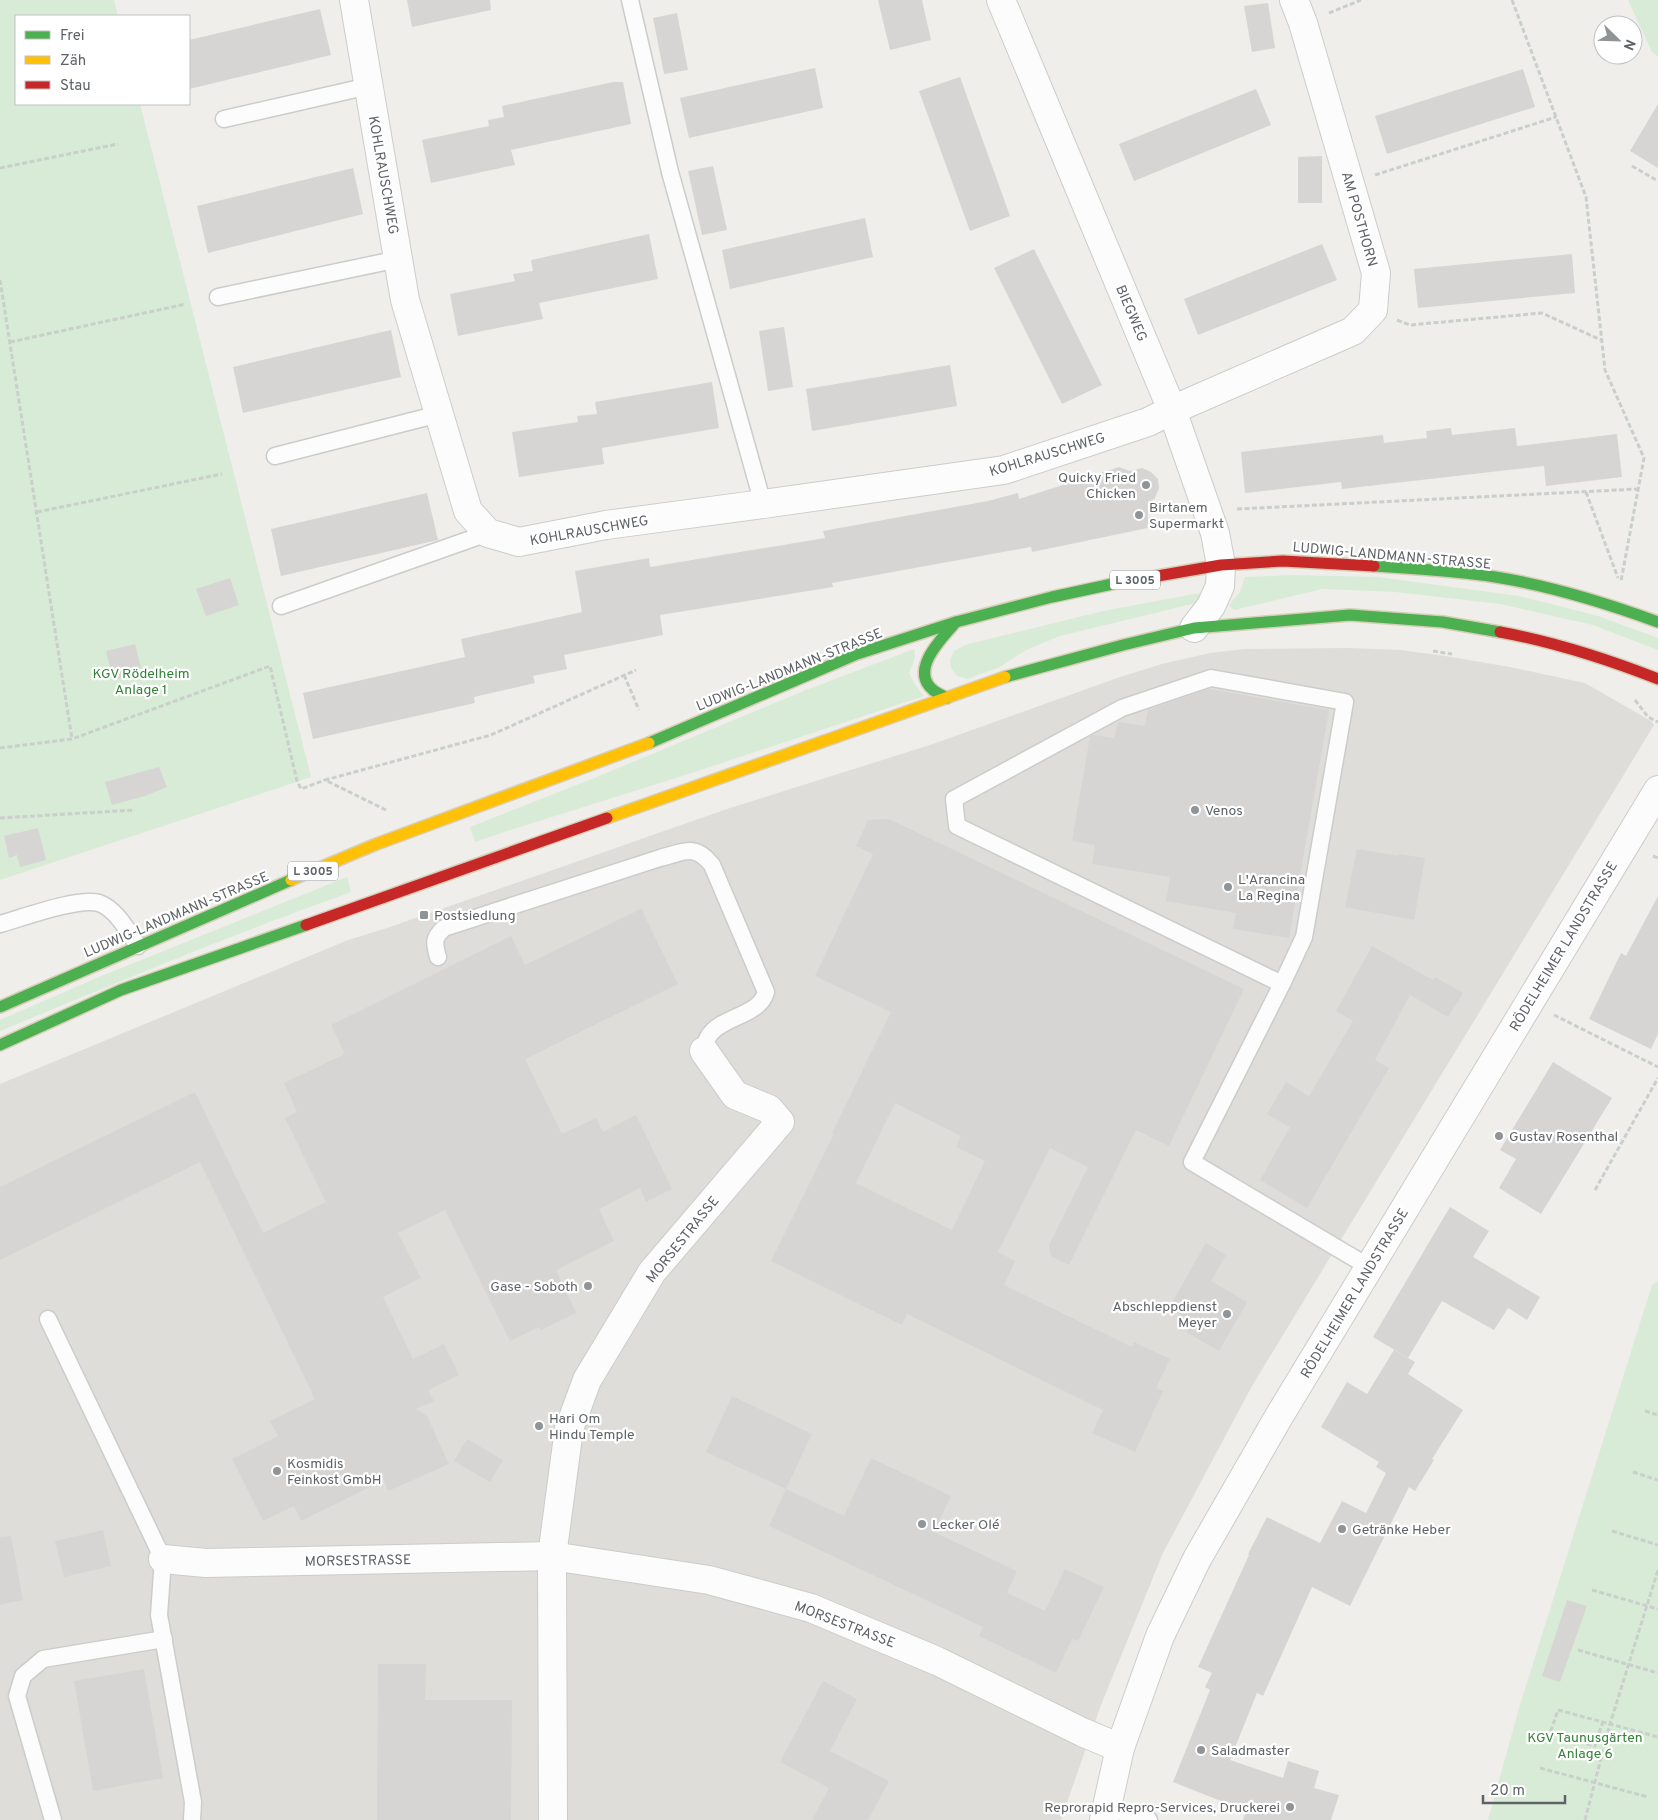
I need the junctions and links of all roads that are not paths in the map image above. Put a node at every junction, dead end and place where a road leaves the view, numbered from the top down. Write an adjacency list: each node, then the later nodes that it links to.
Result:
1 (354, 0): 5 (street, KOHLRAUSCHWEG)
2 (630, 0): 12 (lane)
3 (1001, 0): 9 (street, BIEGWEG)
4 (1298, 12): 9 (street, AM POSTHORN)
5 (369, 86): 6 (lane); 7 (street, KOHLRAUSCHWEG)
6 (224, 118)
7 (398, 259): 8 (lane); 10 (street, KOHLRAUSCHWEG)
8 (218, 296)
9 (1172, 410): 12 (street, KOHLRAUSCHWEG); 14 (street, BIEGWEG)
10 (439, 414): 11 (lane); 13 (street, KOHLRAUSCHWEG)
11 (275, 456)
12 (763, 504): 13 (street, KOHLRAUSCHWEG)
13 (488, 533): 15 (lane)
14 (1222, 565): 16 (main road, LUDWIG-LANDMANN-STRASSE / L 3005); 17 (main road, LUDWIG-LANDMANN-STRASSE / L 3005); 18 (street, BIEGWEG)
15 (281, 606)
16 (956, 622): 20 (main road); 23 (main road, LUDWIG-LANDMANN-STRASSE / L 3005)
17 (1658, 622)
18 (1194, 628): 19 (main road); 20 (main road)
19 (1658, 679)
20 (947, 698): 27 (main road)
21 (1658, 790): 29 (street, RÖDELHEIMER LANDSTRASSE)
22 (0, 924): 23 (lane)
23 (138, 946): 26 (main road, LUDWIG-LANDMANN-STRASSE / L 3005)
24 (438, 957): 28 (lane)
25 (1282, 984): 25 (lane); 29 (lane)
26 (0, 1007)
27 (0, 1045)
28 (704, 1051): 31 (street, MORSESTRASSE)
29 (1369, 1267): 34 (street, RÖDELHEIMER LANDSTRASSE)
30 (48, 1319): 32 (lane)
31 (552, 1556): 32 (street, MORSESTRASSE); 34 (street, MORSESTRASSE); 38 (street, MORSESTRASSE)
32 (163, 1558): 33 (lane)
33 (164, 1639): 36 (lane); 37 (lane)
34 (1120, 1748): 35 (street, RÖDELHEIMER LANDSTRASSE)
35 (1105, 1814): 39 (lane)
36 (53, 1820)
37 (192, 1820)
38 (553, 1820)
39 (1149, 1820)

